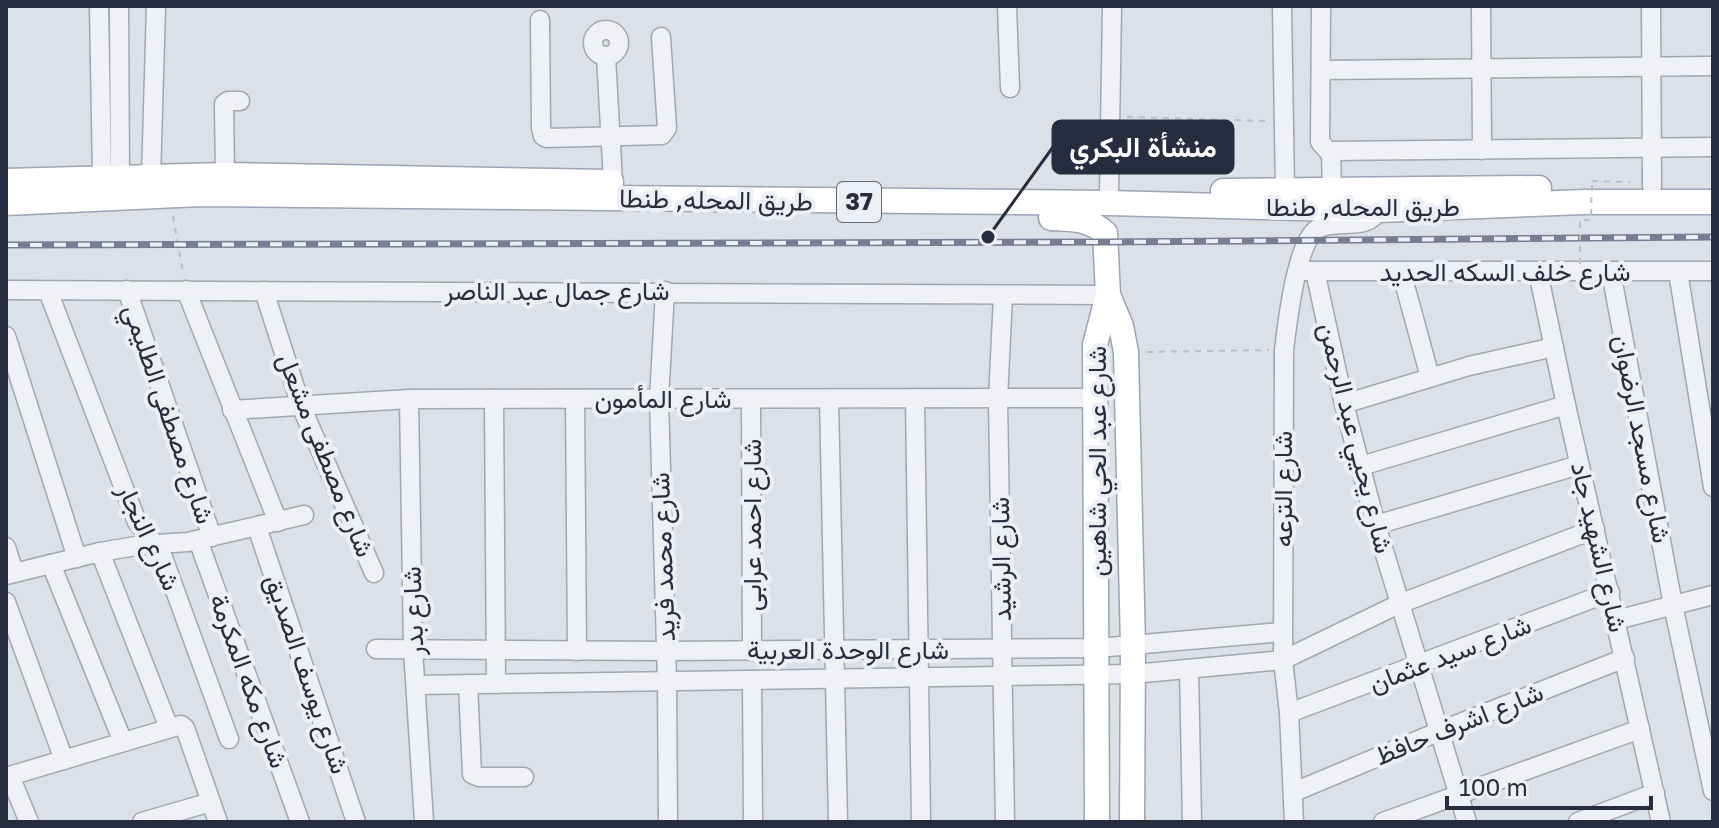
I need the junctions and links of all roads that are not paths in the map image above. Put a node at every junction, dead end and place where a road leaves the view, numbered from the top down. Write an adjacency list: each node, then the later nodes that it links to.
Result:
1 (99, 6): 26 (street)
2 (119, 6): 26 (street)
3 (156, 6): 25 (street)
4 (1007, 6): 17 (street)
5 (1112, 6): 32 (street)
6 (1282, 6): 33 (street)
7 (1321, 6): 16 (street)
8 (1481, 6): 15 (street)
9 (1651, 6): 14 (street)
10 (540, 20): 19 (street)
11 (661, 37): 19 (street)
12 (606, 56): 19 (street)
13 (1713, 66): 14 (street)
14 (1652, 67): 15 (street); 21 (street)
15 (1481, 68): 16 (street); 22 (street)
16 (1321, 70): 23 (street)
17 (1010, 88)
18 (240, 101): 24 (street)
19 (611, 137): 28 (street)
20 (1713, 147): 21 (street)
21 (1652, 148): 22 (street); 30 (street)
22 (1482, 150): 23 (street)
23 (1331, 152): 31 (street)
24 (225, 175): 25 (main road, طريق المحله, طنطا / 37); 28 (main road, طريق المحله, طنطا / 37)
25 (151, 178): 26 (main road, طريق المحله, طنطا / 37)
26 (111, 179): 27 (main road, طريق المحله, طنطا / 37)
27 (6, 181)
28 (613, 182): 32 (main road, طريق المحله, طنطا / 37)
29 (1713, 186): 30 (main road, طريق المحله, طنطا / 37)
30 (1652, 187): 31 (main road, طريق المحله, طنطا / 37)
31 (1332, 190): 33 (main road, طريق المحله, طنطا / 37)
32 (1109, 191): 33 (main road, طريق المحله, طنطا / 37)
33 (1285, 191)
34 (1713, 202): 37 (main road, طريق المحله, طنطا / 37)
35 (6, 203): 36 (main road, طريق المحله, طنطا / 37)
36 (995, 203): 37 (main road, طريق المحله, طنطا / 37); 50 (main road)
37 (1378, 210): 38 (street, شارع الترعه)
38 (1306, 271): 39 (street, شارع خلف السكه الحديد); 64 (street, شارع يحيي عبد الرحمن); 90 (street, شارع الترعه)
39 (1401, 271): 41 (street, شارع خلف السكه الحديد); 54 (street)
40 (1713, 271): 43 (street, شارع خلف السكه الحديد)
41 (1538, 272): 42 (street, شارع خلف السكه الحديد); 53 (street, شارع الشهيد جاد)
42 (1611, 272): 43 (street, شارع خلف السكه الحديد); 88 (street, شارع مسجد الرضوان)
43 (1678, 272): 70 (street)
44 (6, 290): 47 (street, شارع جمال عبد الناصر)
45 (127, 290): 46 (street, شارع جمال عبد الناصر); 47 (street, شارع جمال عبد الناصر); 76 (street, شارع مصطفى الطليمي)
46 (186, 290): 48 (street, شارع جمال عبد الناصر); 67 (street)
47 (48, 291): 77 (street, شارع النجار)
48 (264, 291): 49 (street, شارع جمال عبد الناصر); 66 (street, شارع مصطفى مشعل)
49 (665, 291): 51 (street, شارع جمال عبد الناصر); 60 (street, شارع محمد فريد)
50 (1108, 295): 51 (street, شارع جمال عبد الناصر); 56 (main road, شارع عبد الحي شاهين); 91 (main road, شارع عبد الحي شاهين)
51 (1003, 296): 63 (street, شارع الرشيد)
52 (6, 336): 80 (street)
53 (1554, 347): 54 (street); 65 (street, شارع الشهيد جاد)
54 (1430, 377): 64 (street)
55 (915, 398): 62 (street, شارع المأمون); 63 (street, شارع المأمون); 98 (street)
56 (1095, 398): 63 (street, شارع المأمون); 92 (main road, شارع عبد الحي شاهين)
57 (409, 399): 58 (street, شارع المأمون); 66 (street, شارع المأمون); 94 (street, شارع بدر)
58 (494, 399): 59 (street, شارع المأمون); 96 (street)
59 (575, 399): 60 (street, شارع المأمون); 99 (street)
60 (659, 399): 61 (street, شارع المأمون); 100 (street, شارع محمد فريد)
61 (751, 399): 62 (street, شارع المأمون); 101 (street, شارع احمد عرابى)
62 (829, 399): 97 (street)
63 (998, 399): 95 (street, شارع الرشيد)
64 (1344, 404): 69 (street, شارع يحيي عبد الرحمن)
65 (1566, 405): 68 (street, شارع الشهيد جاد); 69 (street)
66 (301, 406): 67 (street, شارع المأمون); 82 (street, شارع مصطفى مشعل)
67 (232, 410): 72 (street)
68 (1579, 465): 73 (street); 75 (street, شارع الشهيد جاد)
69 (1361, 466): 73 (street, شارع يحيي عبد الرحمن)
70 (1713, 487)
71 (304, 515): 72 (street)
72 (278, 522): 74 (street)
73 (1376, 525): 87 (street, شارع يحيي عبد الرحمن)
74 (257, 527): 76 (street); 134 (street, شارع يوسف الصديق)
75 (1595, 529): 84 (street, شارع الشهيد جاد); 87 (street)
76 (205, 538): 77 (street); 133 (street, شارع مكه المكرمة)
77 (156, 545): 79 (street); 120 (street, شارع النجار)
78 (6, 547): 83 (street)
79 (100, 552): 80 (street); 117 (street)
80 (77, 558): 81 (street)
81 (51, 564): 83 (street); 121 (street)
82 (374, 573)
83 (10, 574)
84 (1610, 592): 89 (street, شارع الشهيد جاد); 104 (street, شارع سيد عثمان)
85 (1713, 595): 88 (street)
86 (6, 602): 122 (street)
87 (1399, 604): 103 (street); 104 (street, شارع يحيي عبد الرحمن)
88 (1673, 605): 89 (street); 125 (street, شارع مسجد الرضوان)
89 (1616, 620): 102 (street, شارع الشهيد جاد)
90 (1282, 632): 91 (street, شارع الوحدة العربية); 103 (street, شارع الترعه)
91 (1133, 646): 92 (street, شارع الوحدة العربية); 107 (main road, شارع عبد الحي شاهين)
92 (1097, 648): 95 (street, شارع الوحدة العربية); 106 (main road, شارع عبد الحي شاهين)
93 (376, 649): 94 (street, شارع الوحدة العربية)
94 (413, 649): 96 (street, شارع الوحدة العربية); 115 (street, شارع بدر)
95 (1002, 649): 98 (street, شارع الوحدة العربية); 108 (street, شارع الرشيد)
96 (496, 650): 99 (street, شارع الوحدة العربية); 114 (street)
97 (834, 650): 98 (street, شارع الوحدة العربية); 101 (street, شارع الوحدة العربية); 110 (street)
98 (918, 650): 109 (street)
99 (577, 651): 100 (street, شارع الوحدة العربية)
100 (666, 651): 101 (street, شارع الوحدة العربية); 112 (street, شارع محمد فريد)
101 (752, 651)
102 (1625, 658): 118 (street, شارع الشهيد جاد); 119 (street, شارع اشرف حافظ)
103 (1283, 660): 105 (street, شارع الوحدة العربية); 116 (street, شارع الترعه)
104 (1420, 666): 116 (street, شارع سيد عثمان); 119 (street, شارع يحيي عبد الرحمن)
105 (1189, 669): 107 (street, شارع الوحدة العربية); 143 (street)
106 (1097, 674): 107 (street, شارع الوحدة العربية); 108 (street, شارع الوحدة العربية); 141 (main road, شارع عبد الحي شاهين)
107 (1133, 674): 142 (main road, شارع عبد الحي شاهين)
108 (1003, 676): 109 (street, شارع الوحدة العربية); 140 (street, شارع الرشيد)
109 (919, 677): 110 (street, شارع الوحدة العربية); 139 (street)
110 (835, 679): 111 (street, شارع الوحدة العربية); 138 (street)
111 (752, 680): 112 (street, شارع الوحدة العربية); 137 (street)
112 (667, 681): 114 (street, شارع الوحدة العربية); 136 (street, شارع محمد فريد)
113 (468, 684): 114 (street, شارع الوحدة العربية); 115 (street, شارع الوحدة العربية); 124 (street)
114 (496, 684)
115 (416, 685): 135 (street, شارع بدر)
116 (1289, 713): 126 (street, شارع الترعه)
117 (169, 728): 121 (street); 129 (street)
118 (1640, 729): 127 (street); 128 (street, شارع الشهيد جاد)
119 (1440, 731): 126 (street, شارع اشرف حافظ); 127 (street, شارع يحيي عبد الرحمن)
120 (229, 739)
121 (123, 742): 122 (street)
122 (64, 760): 123 (street)
123 (8, 776): 130 (street)
124 (524, 777)
125 (1713, 791)
126 (1294, 792): 144 (street, شارع الترعه)
127 (1458, 793): 145 (street); 146 (street, شارع يحيي عبد الرحمن)
128 (1655, 793): 147 (street); 148 (street, شارع الشهيد جاد)
129 (211, 802): 131 (street); 132 (street)
130 (29, 822)
131 (142, 822)
132 (218, 822)
133 (300, 822)
134 (356, 822)
135 (424, 822)
136 (668, 822)
137 (753, 822)
138 (838, 822)
139 (921, 822)
140 (1005, 822)
141 (1097, 822)
142 (1132, 822)
143 (1192, 822)
144 (1294, 822)
145 (1383, 822)
146 (1467, 822)
147 (1578, 822)
148 (1661, 822)

